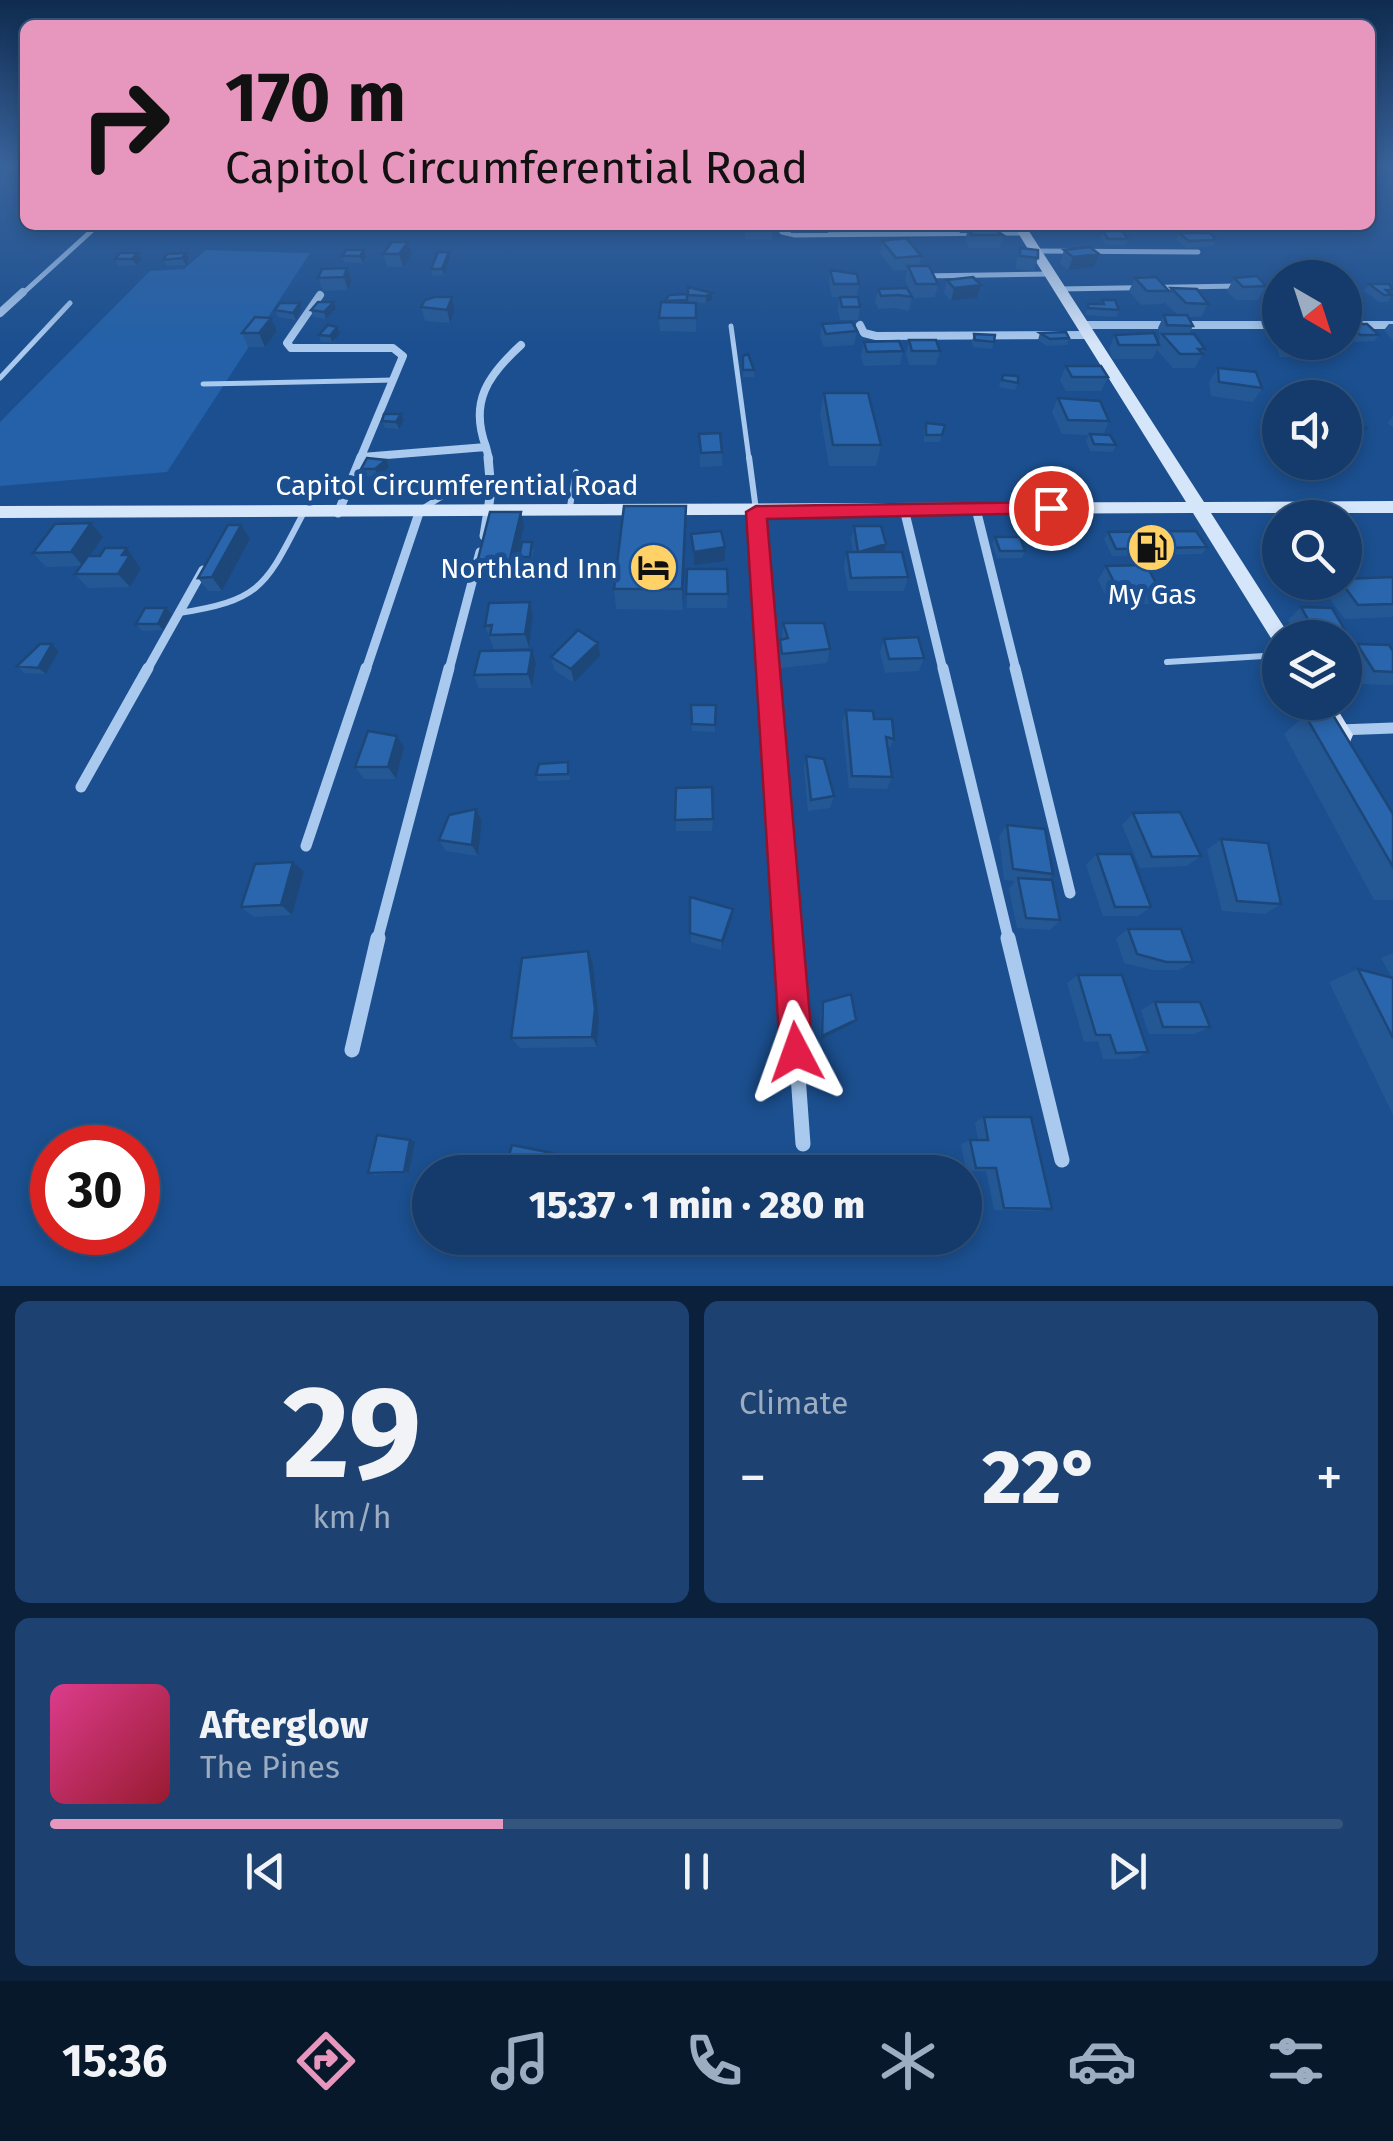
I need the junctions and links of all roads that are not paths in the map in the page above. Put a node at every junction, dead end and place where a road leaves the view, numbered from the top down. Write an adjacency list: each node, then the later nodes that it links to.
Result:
1 (92, 230): 13 (street)
2 (781, 230): 3 (street)
3 (984, 230)
4 (1023, 230): 5 (main road)
5 (1036, 251): 6 (street); 7 (main road)
6 (1198, 252)
7 (1050, 274): 8 (street); 10 (main road)
8 (907, 276)
9 (1242, 286): 10 (street)
10 (1060, 289): 19 (main road)
11 (320, 294): 22 (street)
12 (70, 303): 21 (lane)
13 (0, 313)
14 (1262, 325): 19 (street)
15 (1362, 325): 16 (street)
16 (1393, 325)
17 (731, 326): 38 (lane)
18 (860, 326): 19 (street)
19 (1087, 330): 29 (main road)
20 (521, 345): 24 (street)
21 (0, 378)
22 (394, 380): 23 (lane); 25 (street)
23 (203, 384)
24 (486, 447): 25 (street); 27 (street)
25 (362, 457): 39 (street)
26 (576, 472): 37 (lane)
27 (491, 482): 35 (lane); 36 (street)
28 (1393, 507): 29 (main road, Capitol Circumferential Road)
29 (1201, 508): 31 (main road, Capitol Circumferential Road); 43 (main road)
30 (904, 509): 31 (main road, Capitol Circumferential Road); 38 (main road, Capitol Circumferential Road); 55 (street)
31 (976, 509): 52 (street)
32 (0, 512): 33 (main road, Capitol Circumferential Road)
33 (236, 512): 34 (main road, Capitol Circumferential Road); 40 (street)
34 (304, 512): 39 (main road, Capitol Circumferential Road); 42 (lane)
35 (418, 512): 36 (main road, Capitol Circumferential Road); 39 (main road, Capitol Circumferential Road); 51 (street)
36 (490, 512): 37 (main road, Capitol Circumferential Road); 53 (street)
37 (569, 512): 38 (main road, Capitol Circumferential Road)
38 (756, 512): 54 (street)
39 (338, 513)
40 (226, 529)
41 (208, 562): 42 (street)
42 (179, 612): 50 (street)
43 (1270, 620)
44 (1262, 656): 45 (lane)
45 (1168, 662)
46 (1333, 720): 48 (main road)
47 (1393, 728): 48 (street)
48 (1339, 730): 49 (main road)
49 (1357, 759)
50 (80, 787)
51 (306, 846)
52 (1070, 893)
53 (352, 1050)
54 (803, 1144)
55 (1062, 1160)

